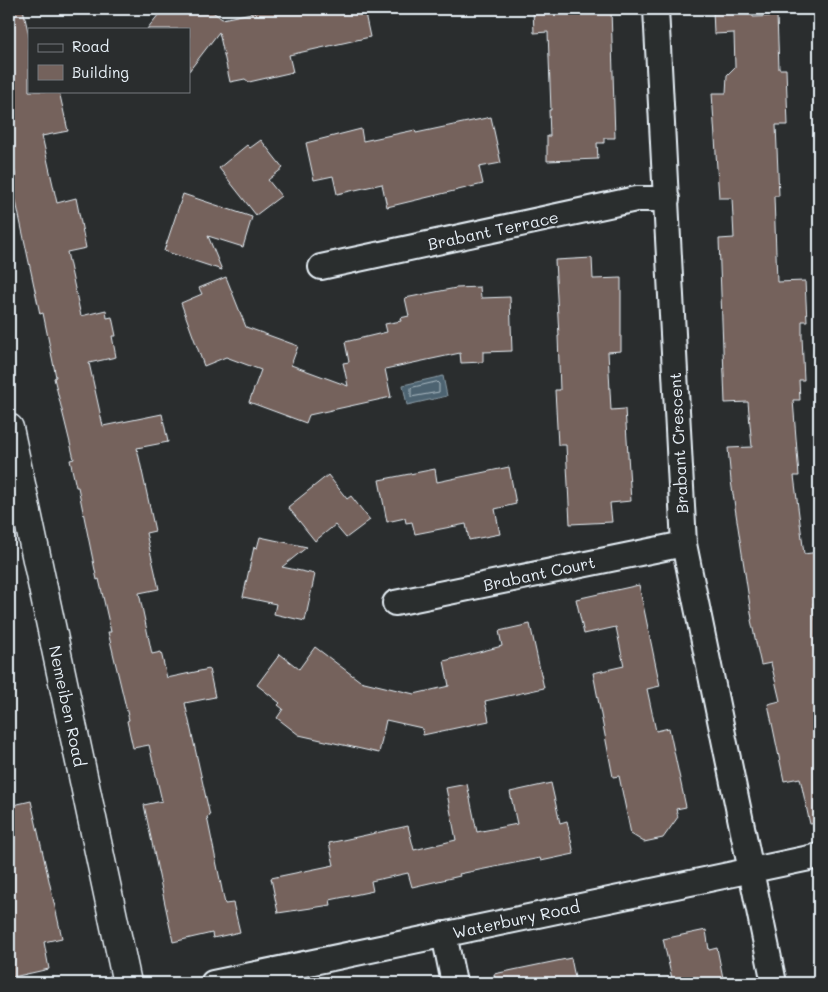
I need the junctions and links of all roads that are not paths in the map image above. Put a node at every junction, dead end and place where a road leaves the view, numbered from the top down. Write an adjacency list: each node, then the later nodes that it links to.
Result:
1 (656, 9): 2 (street, Brabant Crescent)
2 (667, 199): 3 (street, Brabant Terrace); 6 (street, Brabant Crescent)
3 (321, 267)
4 (9, 428): 5 (street, Nemeiben Road)
5 (16, 500): 11 (street, Nemeiben Road)
6 (684, 544): 7 (street, Brabant Court); 9 (street, Brabant Crescent)
7 (395, 603)
8 (819, 856): 9 (street, Waterbury Road)
9 (750, 871): 10 (street, Waterbury Road); 14 (street, Brabant Crescent)
10 (444, 934): 12 (street, Waterbury Road); 13 (street)
11 (127, 983)
12 (213, 983)
13 (454, 983)
14 (774, 983)

